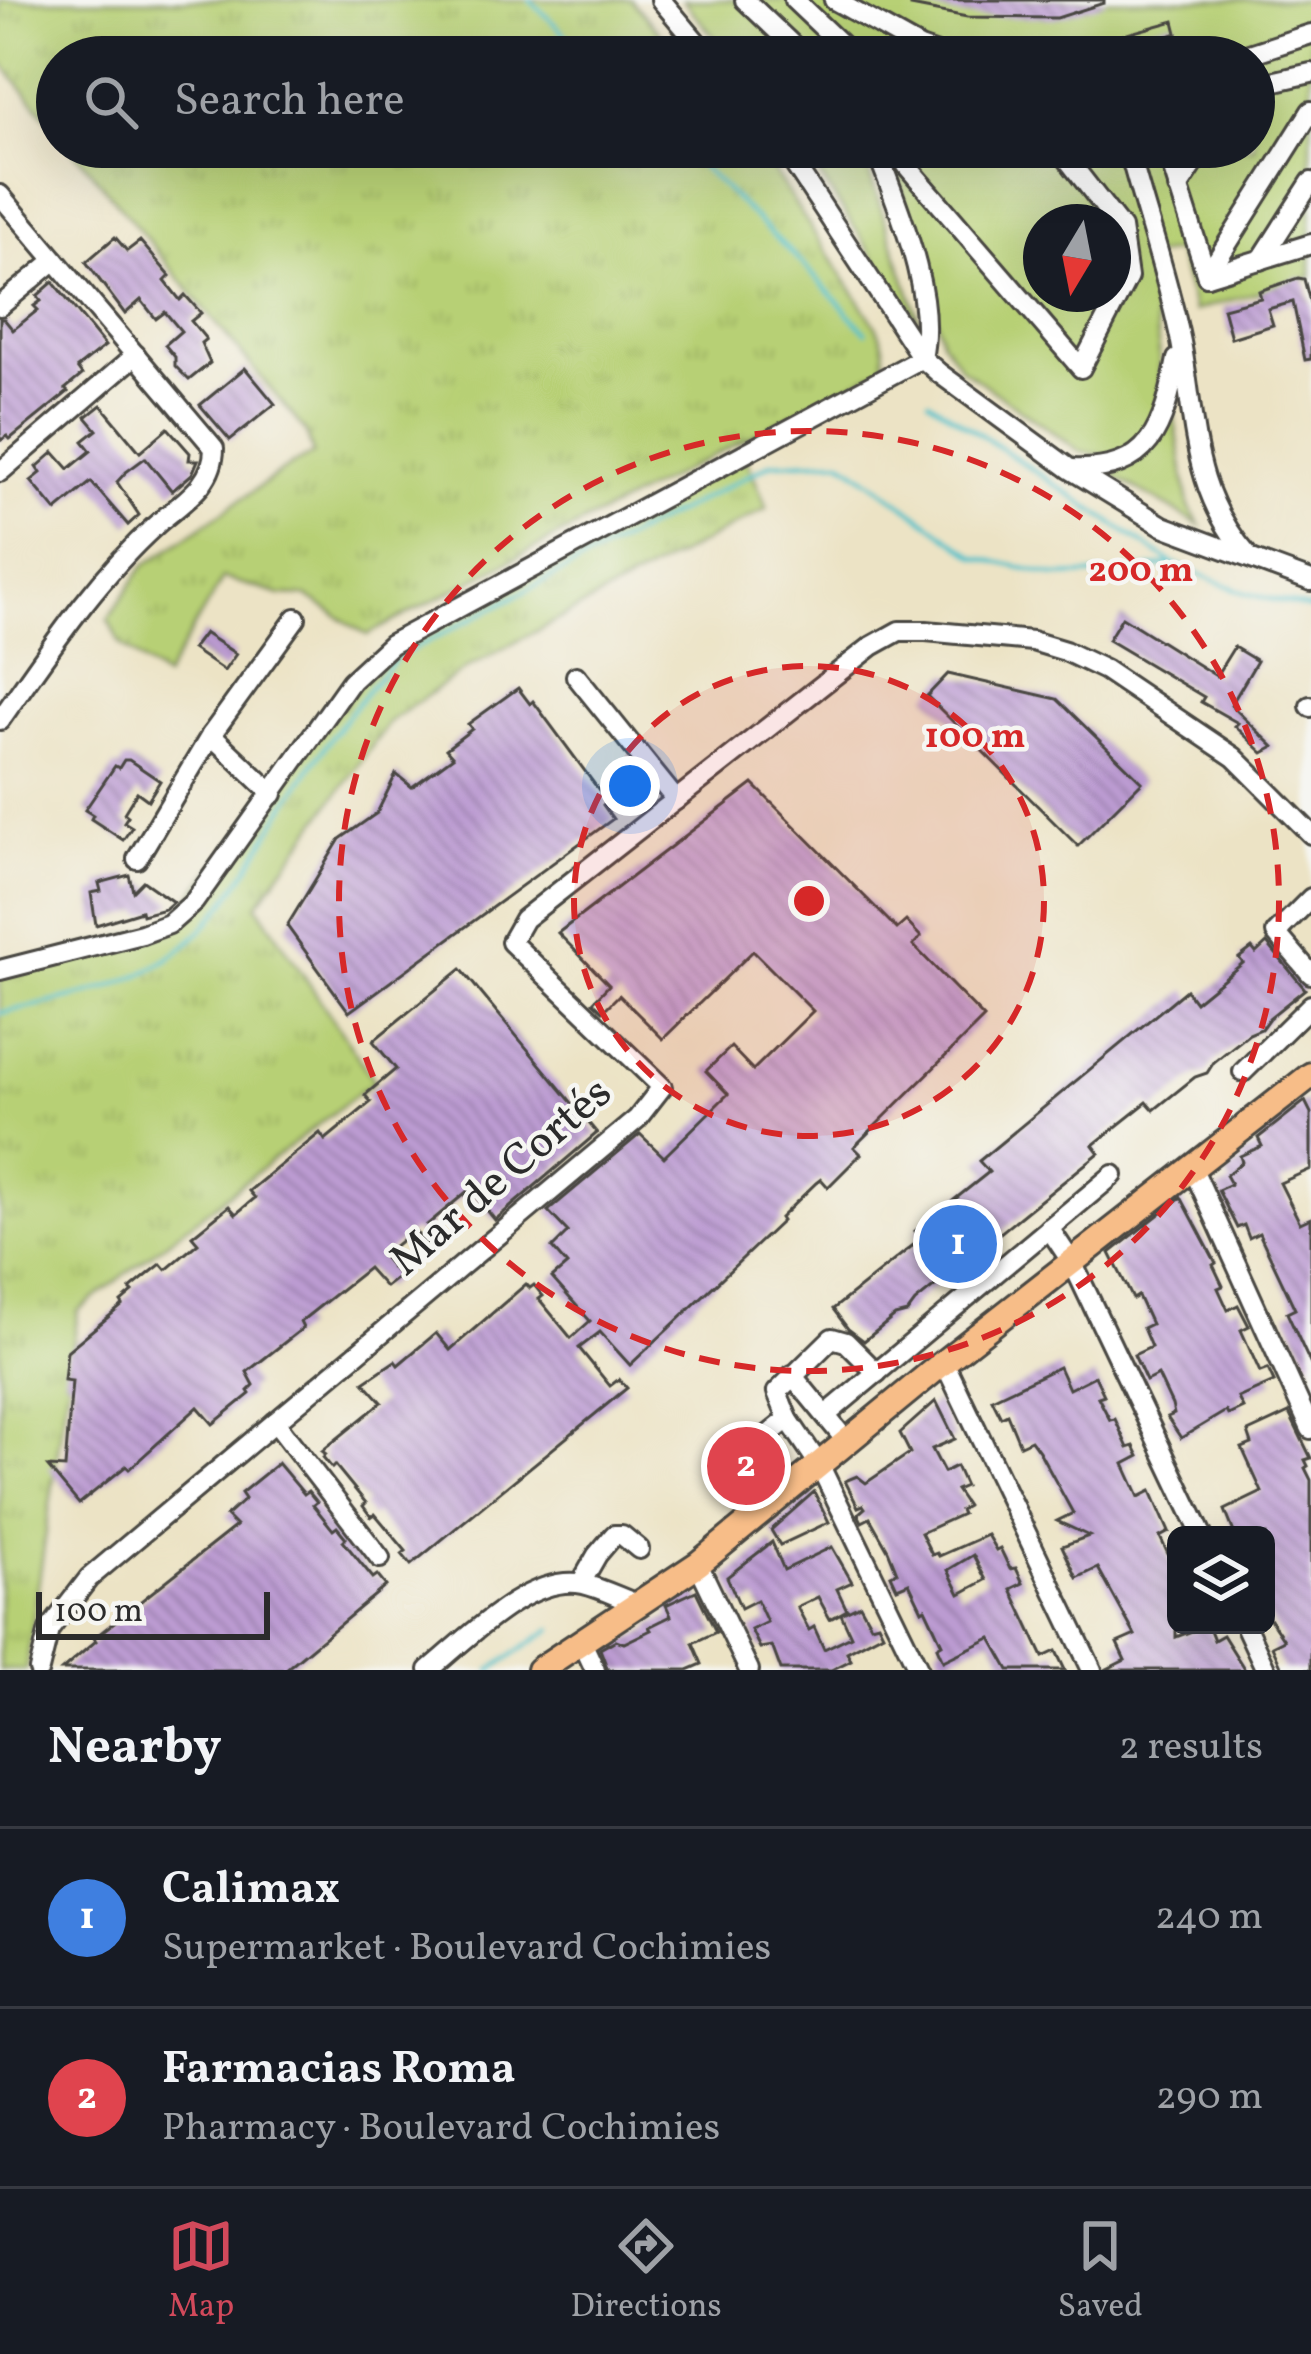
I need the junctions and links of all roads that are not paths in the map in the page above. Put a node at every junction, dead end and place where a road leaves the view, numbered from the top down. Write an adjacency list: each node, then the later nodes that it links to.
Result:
1 (662, 0): 6 (street)
2 (745, 0): 7 (street)
3 (794, 0): 8 (street)
4 (834, 0): 9 (street)
5 (1311, 34): 10 (street)
6 (692, 36)
7 (783, 36)
8 (832, 36)
9 (898, 36)
10 (1275, 46)
11 (1311, 73): 12 (street)
12 (1275, 81)
13 (1311, 111): 27 (street)
14 (797, 168): 31 (street)
15 (883, 168): 31 (street)
16 (909, 168): 17 (street)
17 (1074, 168)
18 (1134, 168): 29 (street)
19 (1172, 168): 22 (street)
20 (1191, 168): 22 (street)
21 (1311, 182): 26 (street)
22 (1178, 188): 27 (street)
23 (0, 195): 25 (street)
24 (1311, 244): 26 (street)
25 (55, 260): 28 (street); 30 (street)
26 (1261, 260): 27 (street)
27 (1207, 276)
28 (0, 306)
29 (1181, 343): 32 (street); 34 (street)
30 (136, 356): 33 (street); 38 (street)
31 (922, 358): 32 (street); 40 (street)
32 (1070, 469): 34 (street)
33 (0, 472)
34 (1252, 561): 35 (street)
35 (1311, 581)
36 (296, 618): 39 (street)
37 (576, 676): 41 (street)
38 (0, 720)
39 (212, 735): 40 (street); 43 (street)
40 (273, 794): 45 (street)
41 (676, 800): 42 (street, Mar de Cortés); 59 (street, Mar de Cortés)
42 (1311, 834)
43 (137, 859)
44 (1311, 898): 46 (street)
45 (0, 970)
46 (1311, 974)
47 (1311, 1005): 48 (street)
48 (1243, 1072)
49 (1311, 1075): 50 (main road)
50 (1193, 1169): 53 (main road); 60 (street)
51 (1112, 1175): 52 (street)
52 (1049, 1228): 53 (street); 55 (street)
53 (1073, 1264): 54 (main road); 66 (street)
54 (944, 1363): 61 (main road); 80 (street)
55 (877, 1373): 56 (street); 57 (street)
56 (792, 1375): 57 (street); 58 (street)
57 (826, 1415): 61 (street)
58 (788, 1419): 62 (street); 63 (street)
59 (275, 1422): 68 (street); 74 (street, Mar de Cortés)
60 (1311, 1429)
61 (848, 1443): 63 (main road)
62 (756, 1456): 64 (street); 65 (street)
63 (820, 1466): 64 (main road); 79 (street)
64 (788, 1492): 65 (main road)
65 (763, 1512): 69 (main road)
66 (1198, 1526)
67 (639, 1549): 70 (street)
68 (380, 1558)
69 (698, 1564): 71 (main road); 78 (street)
70 (581, 1583): 71 (street); 75 (street)
71 (637, 1604): 73 (main road)
72 (1249, 1634): 81 (street)
73 (582, 1642): 76 (main road); 77 (street)
74 (39, 1670)
75 (429, 1670)
76 (539, 1670)
77 (595, 1670)
78 (749, 1670)
79 (919, 1670)
80 (1092, 1670)
81 (1266, 1670)

